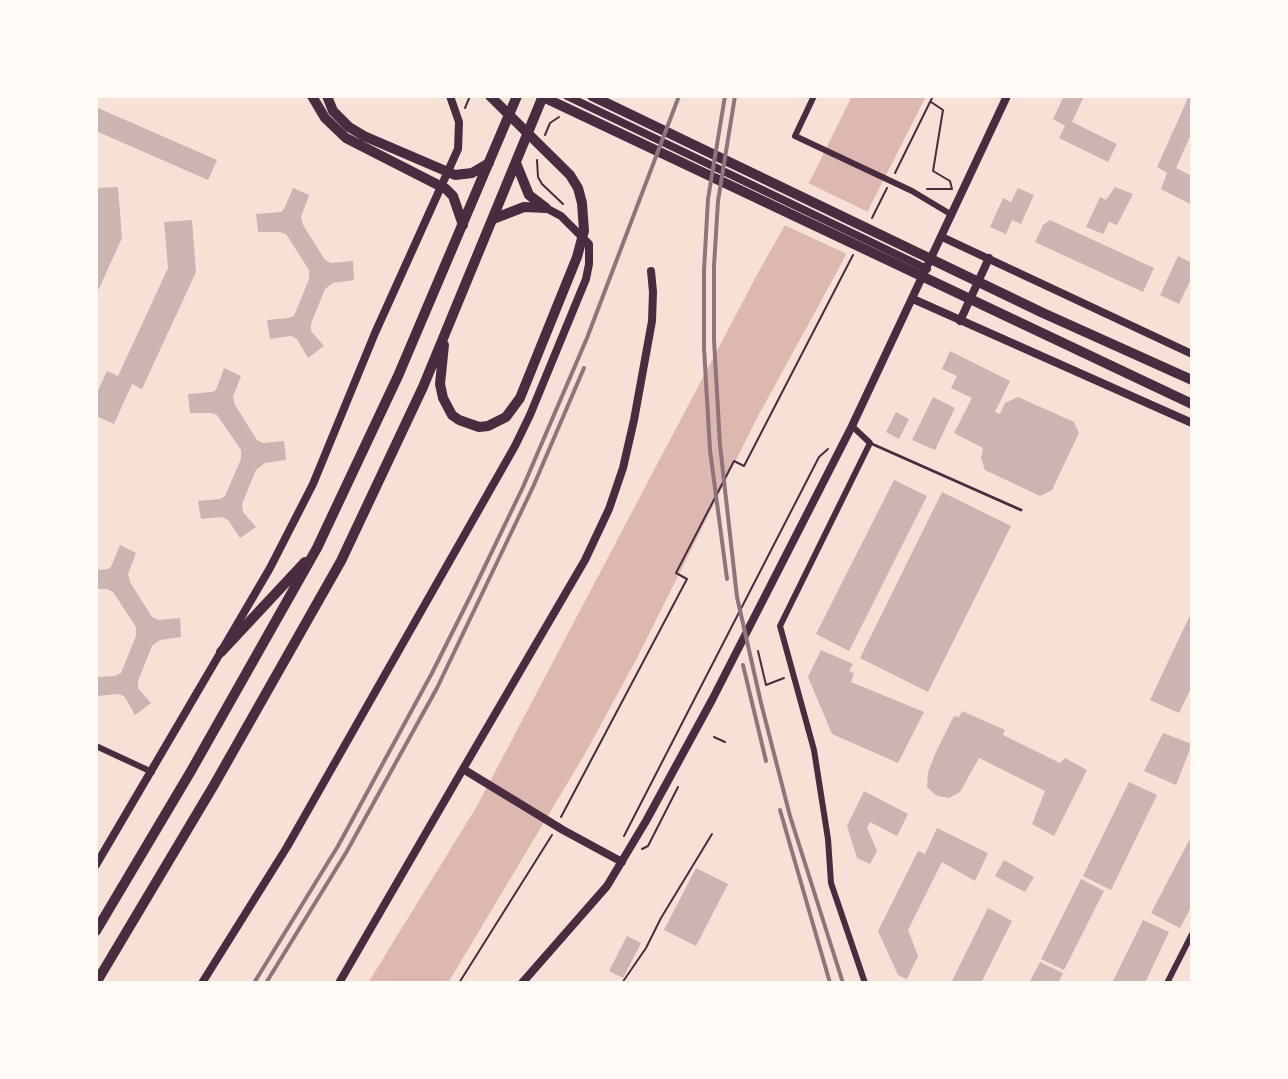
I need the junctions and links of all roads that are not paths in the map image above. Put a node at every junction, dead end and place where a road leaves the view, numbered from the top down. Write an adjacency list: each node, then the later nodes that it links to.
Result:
1 (312, 96): 16 (main road)
2 (327, 96): 11 (main road)
3 (450, 96): 32 (street)
4 (489, 96): 23 (main road)
5 (517, 96): 11 (main road)
6 (542, 96): 12 (main road); 26 (main road)
7 (567, 96): 19 (street)
8 (592, 96): 25 (main road)
9 (814, 96): 14 (street)
10 (1007, 96): 14 (street)
11 (490, 162): 16 (main road)
12 (516, 163): 13 (main road); 15 (main road)
13 (546, 208): 15 (main road); 41 (street)
14 (952, 215): 17 (street)
15 (493, 219): 23 (main road)
16 (463, 225): 31 (main road)
17 (942, 237): 18 (street); 19 (street)
18 (989, 258): 22 (street); 24 (street)
19 (927, 269): 21 (street)
20 (651, 271): 34 (street)
21 (913, 299): 22 (street); 28 (street)
22 (960, 321): 27 (street)
23 (445, 332): 40 (main road)
24 (1192, 354)
25 (1192, 380)
26 (1192, 404)
27 (1192, 423)
28 (852, 426): 29 (street); 36 (street)
29 (870, 443): 30 (lane); 44 (street)
30 (1021, 510)
31 (317, 548): 32 (main road); 38 (main road)
32 (220, 652): 35 (street)
33 (96, 746): 35 (street)
34 (463, 769): 36 (street); 42 (street)
35 (152, 772): 37 (street)
36 (622, 862): 43 (street)
37 (96, 865)
38 (96, 931)
39 (1192, 934): 45 (street)
40 (96, 983)
41 (202, 983)
42 (339, 983)
43 (522, 983)
44 (865, 983)
45 (1167, 983)

